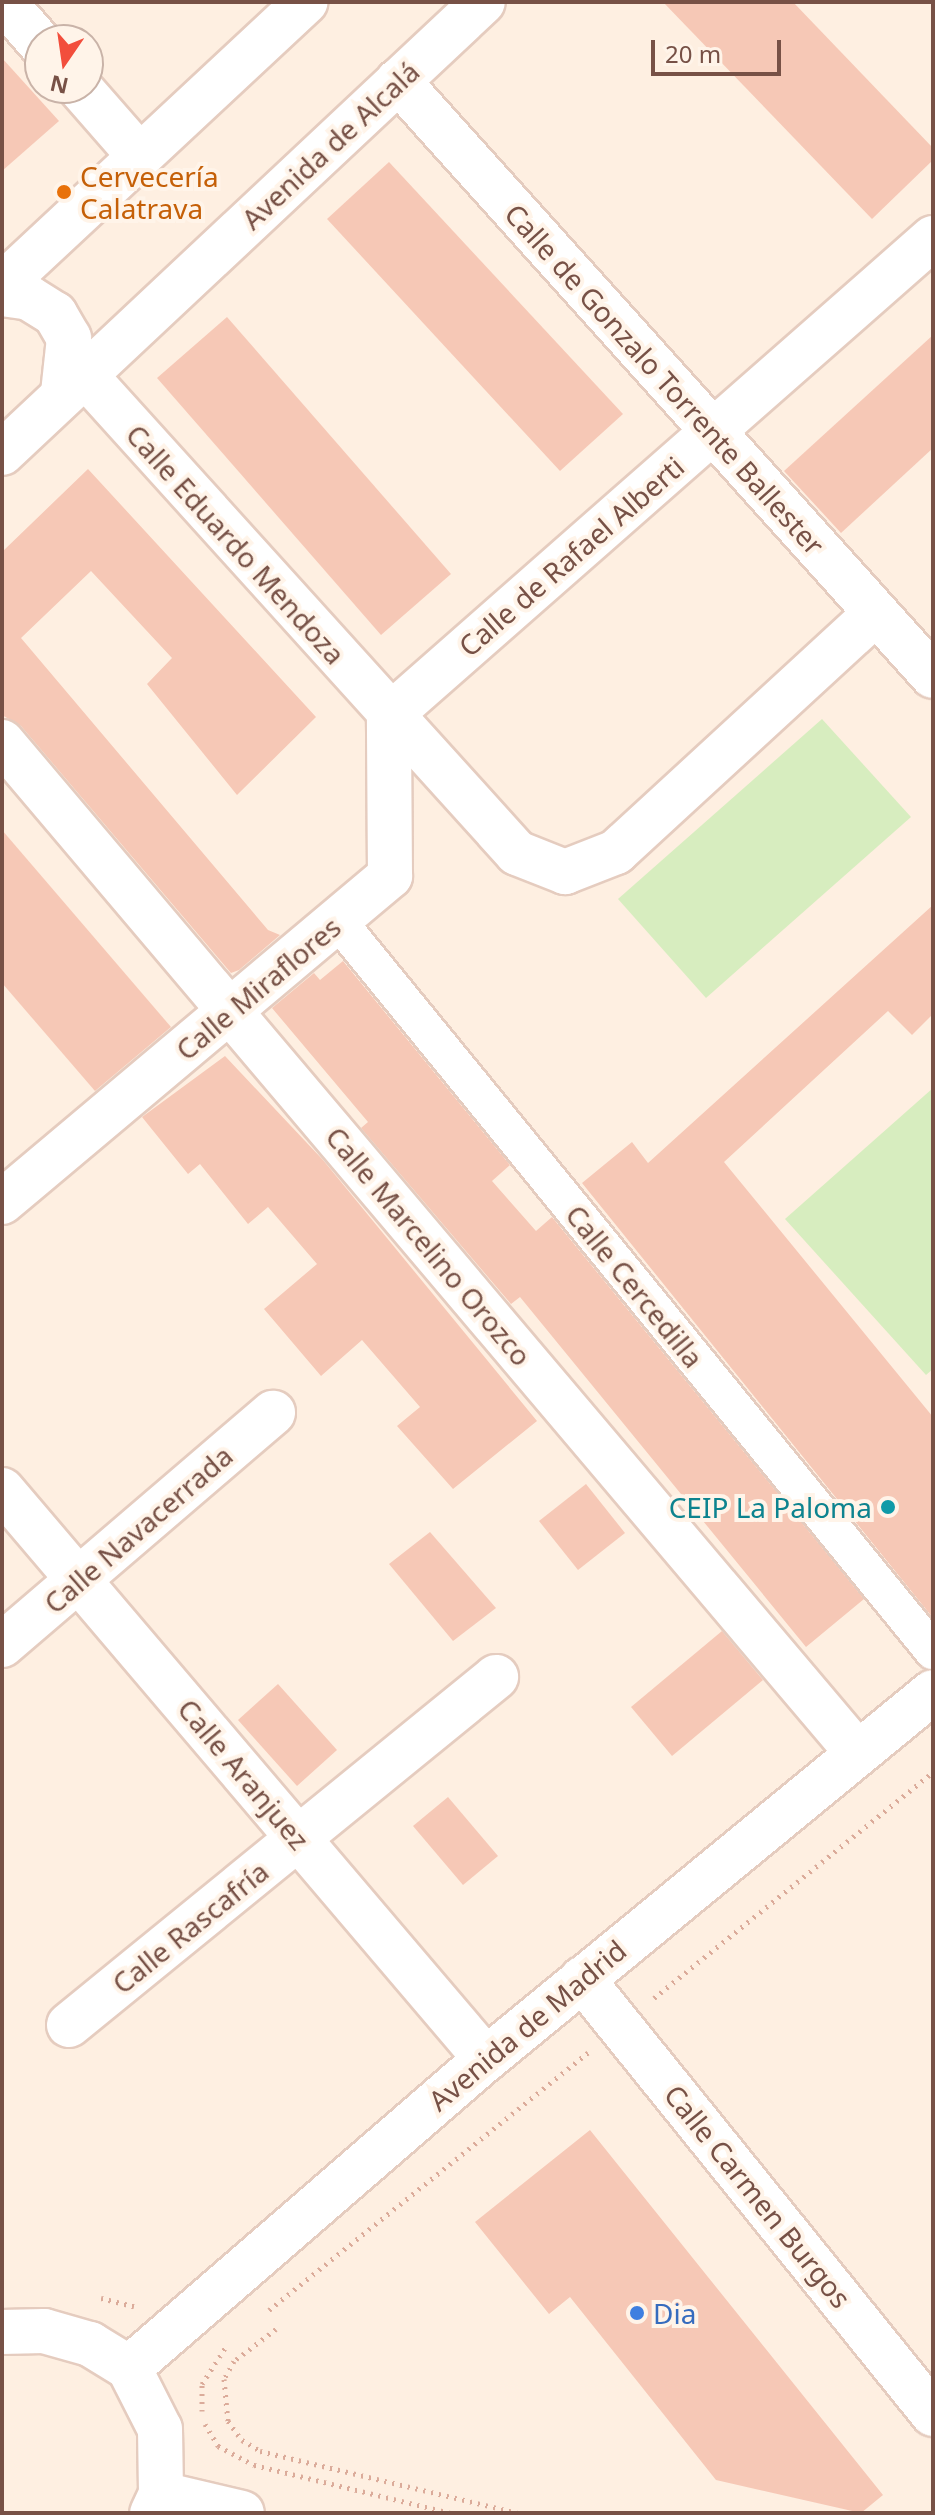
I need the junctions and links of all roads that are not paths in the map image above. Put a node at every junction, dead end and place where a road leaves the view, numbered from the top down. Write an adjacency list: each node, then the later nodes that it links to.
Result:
1 (4, 2): 4 (street)
2 (305, 2): 7 (street)
3 (483, 2): 5 (street, Avenida de Alcalá)
4 (24, 25)
5 (398, 81): 11 (street, Avenida de Alcalá); 12 (street, Calle de Gonzalo Torrente Ballester)
6 (94, 104): 7 (street)
7 (137, 153): 9 (street)
8 (933, 238): 12 (street, Calle de Rafael Alberti)
9 (2, 285)
10 (2, 294): 11 (street)
11 (73, 383): 13 (street, Avenida de Alcalá); 16 (street, Calle Eduardo Mendoza)
12 (713, 432): 14 (street, Calle de Gonzalo Torrente Ballester); 16 (street, Calle de Rafael Alberti)
13 (2, 453)
14 (876, 613): 15 (street, Calle de Gonzalo Torrente Ballester); 16 (street, Calle Eduardo Mendoza)
15 (933, 676)
16 (389, 716): 18 (street, Calle Miraflores)
17 (2, 742): 19 (street, Calle Marcelino Orozco)
18 (338, 921): 19 (street, Calle Miraflores); 25 (street, Calle Cercedilla)
19 (231, 1011): 20 (street, Calle Miraflores); 28 (street, Calle Marcelino Orozco)
20 (2, 1202)
21 (273, 1413): 23 (street, Calle Navacerrada)
22 (2, 1490): 23 (street, Calle Aranjuez)
23 (80, 1581): 24 (street, Calle Navacerrada); 29 (street, Calle Aranjuez)
24 (2, 1645)
25 (933, 1651)
26 (496, 1677): 29 (street, Calle Rascafría)
27 (933, 1692): 28 (street, Avenida de Madrid)
28 (855, 1750): 30 (street, Avenida de Madrid)
29 (299, 1838): 31 (street, Calle Rascafría); 32 (street, Calle Aranjuez)
30 (582, 1979): 32 (street, Avenida de Madrid); 35 (street, Calle Carmen Burgos)
31 (69, 2025)
32 (486, 2059): 34 (street, Avenida de Madrid)
33 (2, 2332): 34 (street)
34 (129, 2368): 36 (street)
35 (933, 2414)
36 (156, 2504): 37 (street)
37 (242, 2513)

